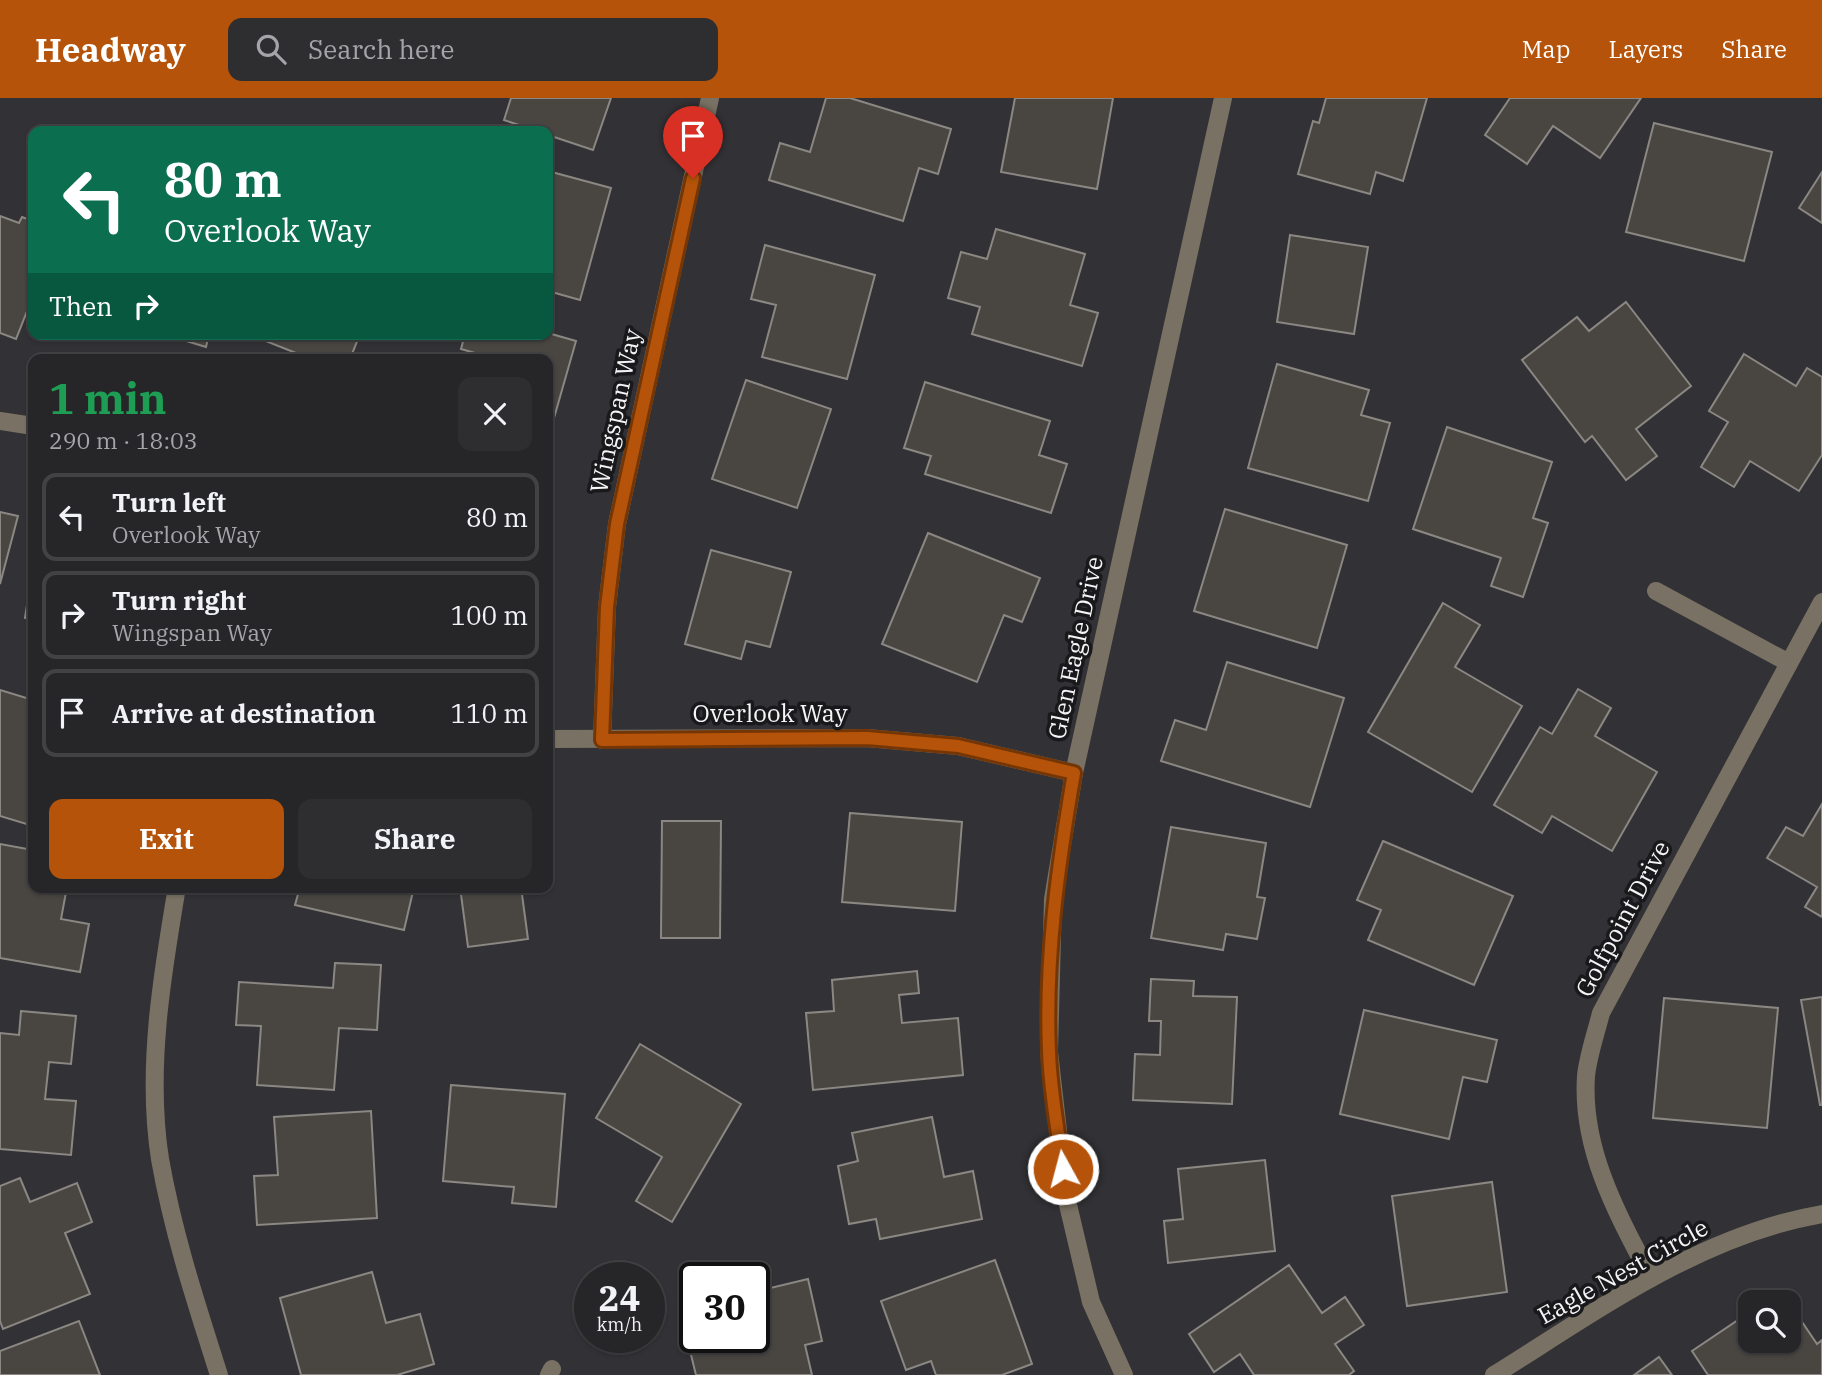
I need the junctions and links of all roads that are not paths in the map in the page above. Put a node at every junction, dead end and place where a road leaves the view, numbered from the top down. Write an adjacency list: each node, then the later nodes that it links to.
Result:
1 (710, 98): 9 (street, Wingspan Way)
2 (1223, 98): 10 (street, Glen Eagle Drive)
3 (0, 421): 4 (street)
4 (28, 425)
5 (1656, 591): 7 (street)
6 (1822, 602): 7 (street, Golfpoint Drive)
7 (1789, 663): 13 (street, Golfpoint Drive)
8 (553, 739): 9 (street, Overlook Way)
9 (602, 740): 10 (street, Overlook Way)
10 (1074, 773): 15 (street, Glen Eagle Drive)
11 (176, 893): 14 (street)
12 (1822, 1214): 13 (street, Eagle Nest Circle)
13 (1651, 1278): 16 (street, Eagle Nest Circle)
14 (219, 1375)
15 (1124, 1375)
16 (1494, 1375)

